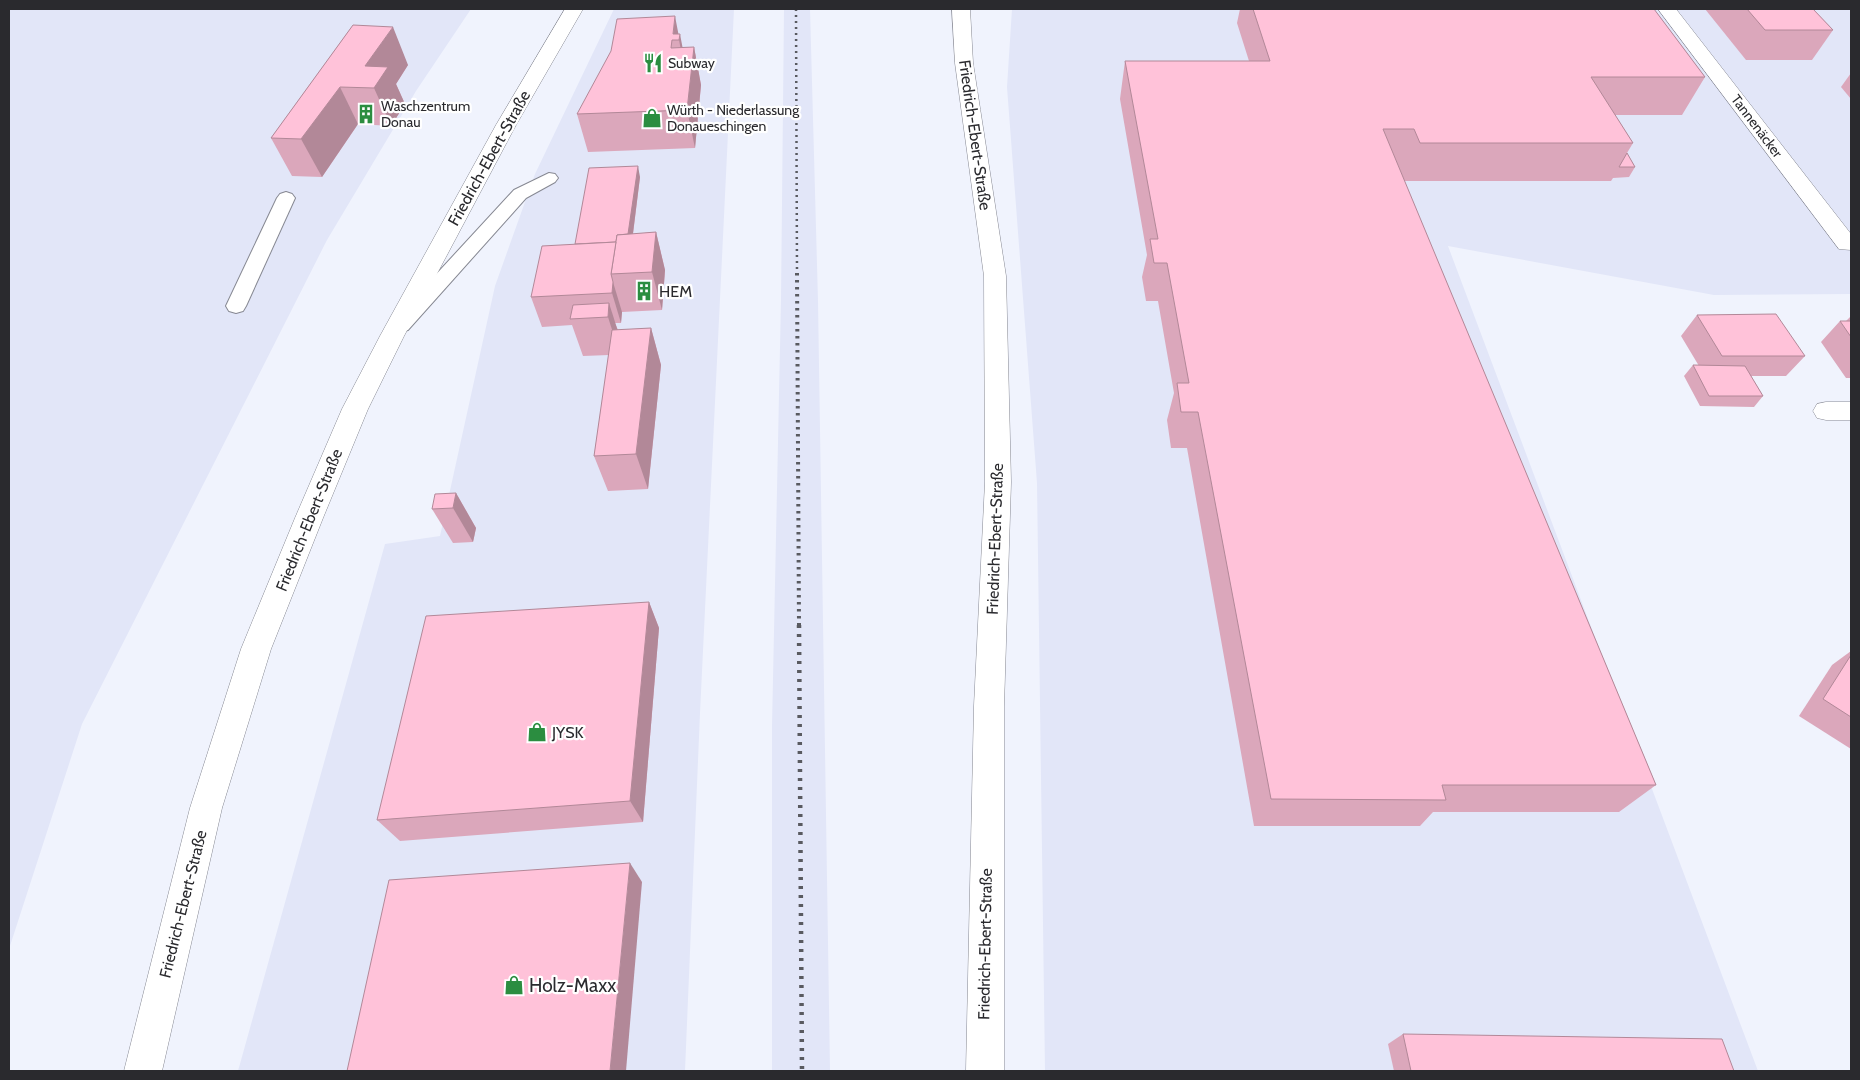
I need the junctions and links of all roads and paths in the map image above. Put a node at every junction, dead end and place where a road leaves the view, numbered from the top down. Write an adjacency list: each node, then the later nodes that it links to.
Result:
1 (574, 9): 8 (street, Friedrich-Ebert-Straße)
2 (961, 9): 12 (street, Friedrich-Ebert-Straße)
3 (1667, 9): 6 (street, Tannenäcker)
4 (549, 178): 8 (lane)
5 (286, 198): 7 (lane)
6 (1849, 247)
7 (236, 306)
8 (392, 336): 11 (street, Friedrich-Ebert-Straße)
9 (1826, 411): 10 (street)
10 (1851, 411)
11 (143, 1071)
12 (985, 1071)

